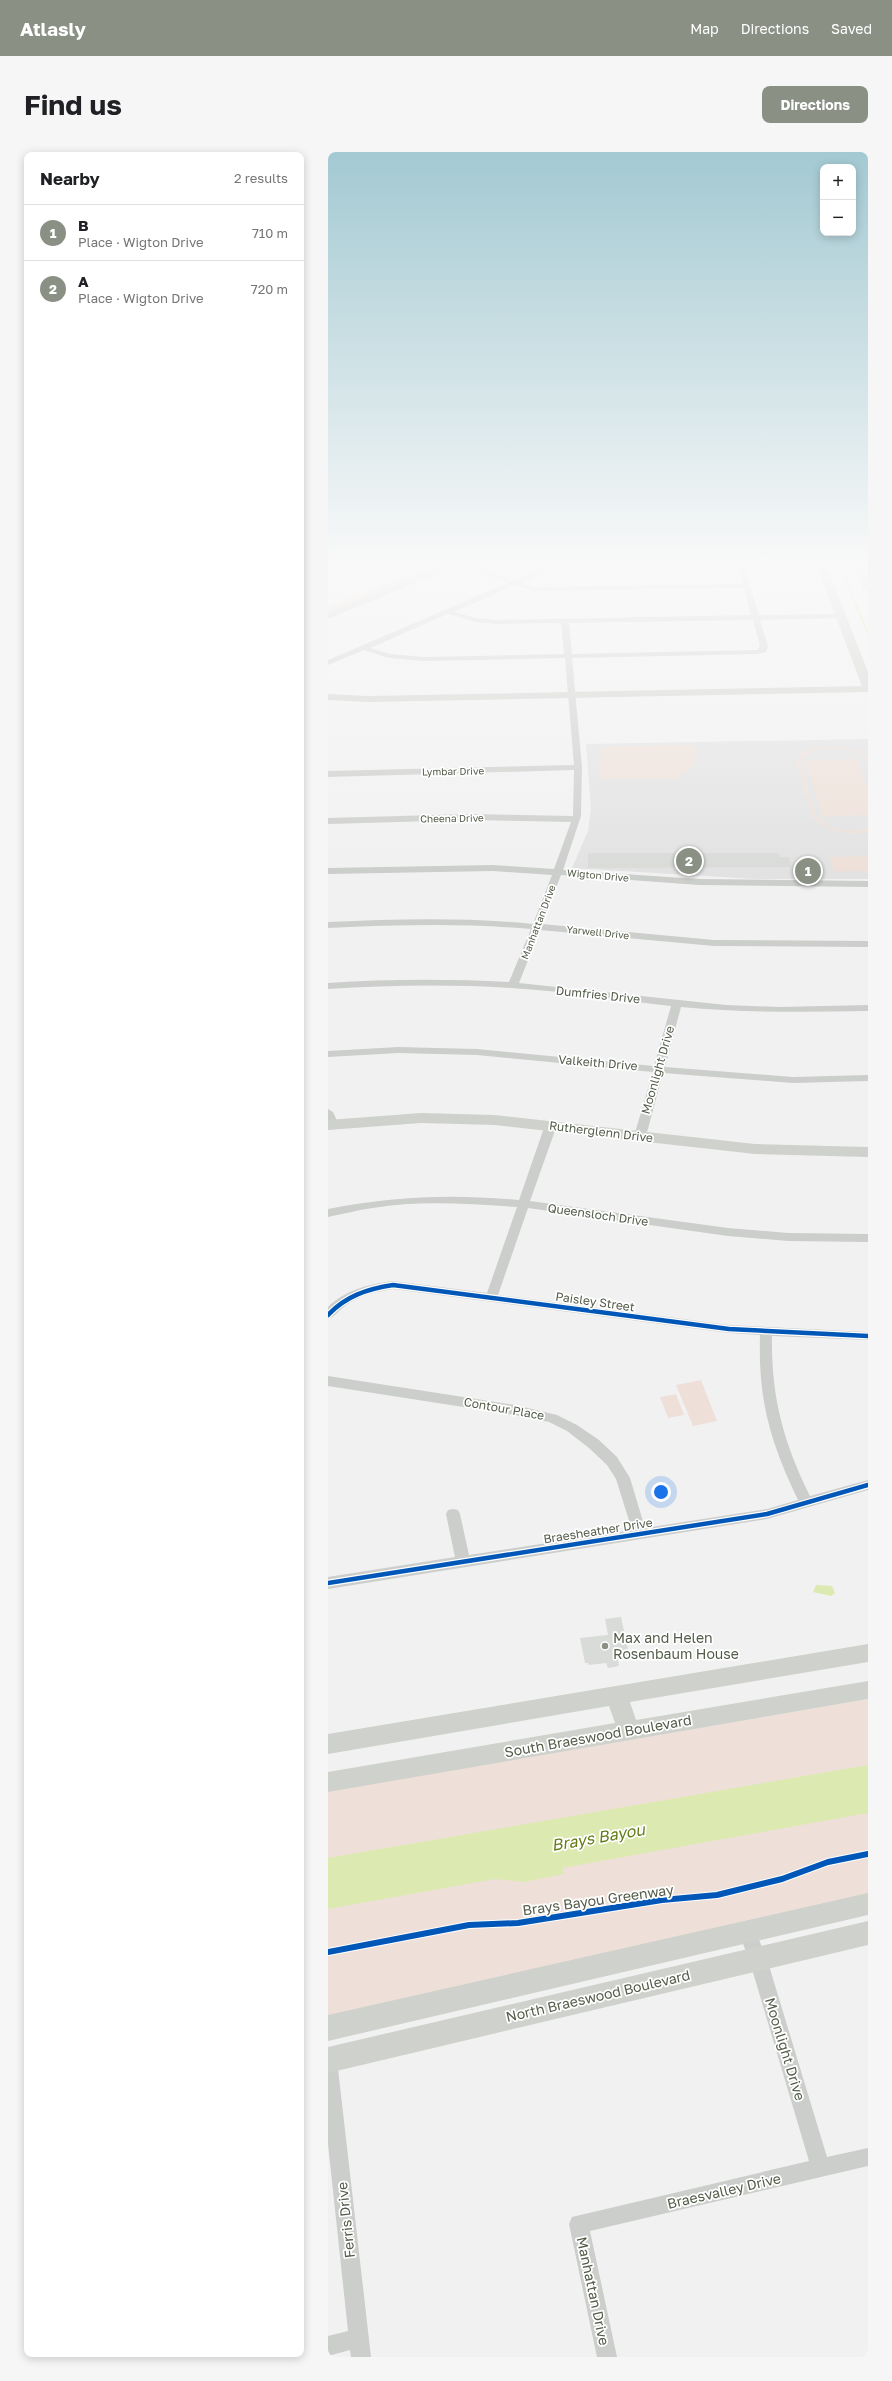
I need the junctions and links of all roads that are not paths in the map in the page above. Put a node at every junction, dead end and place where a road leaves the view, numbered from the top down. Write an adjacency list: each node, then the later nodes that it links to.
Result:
1 (569, 667): 5 (street, Manhattan Drive)
2 (860, 667): 3 (main road)
3 (868, 688): 5 (main road)
4 (328, 696): 5 (main road)
5 (571, 696): 6 (street, Manhattan Drive)
6 (578, 767): 7 (street, Lymbar Drive); 8 (street, Manhattan Drive)
7 (328, 774)
8 (576, 819): 9 (street, Cheena Drive); 10 (street, Manhattan Drive)
9 (328, 821)
10 (558, 871): 11 (street, Wigton Drive); 12 (street, Wigton Drive); 13 (street, Manhattan Drive)
11 (328, 872)
12 (868, 884)
13 (537, 925): 14 (street, Yarwell Drive); 15 (street, Yarwell Drive); 16 (street, Manhattan Drive)
14 (328, 926)
15 (868, 944)
16 (513, 985): 17 (street, Dumfries Drive); 18 (street, Dumfries Drive)
17 (328, 986)
18 (677, 1004): 19 (street, Dumfries Drive); 21 (street, Moonlight Drive)
19 (868, 1008)
20 (328, 1054): 21 (street, Valkeith Drive)
21 (659, 1069): 22 (street, Valkeith Drive); 25 (street, Moonlight Drive)
22 (868, 1078)
23 (329, 1122): 24 (main road, Rutherglenn Drive)
24 (552, 1125): 25 (main road, Rutherglenn Drive); 27 (street)
25 (640, 1136): 26 (main road, Rutherglenn Drive)
26 (868, 1152)
27 (524, 1205): 28 (street, Queensloch Drive); 29 (street, Queensloch Drive); 30 (street)
28 (328, 1213)
29 (868, 1238)
30 (491, 1298): 31 (street, Paisley Street); 32 (street, Paisley Street)
31 (328, 1315)
32 (766, 1332): 33 (street, Paisley Street); 36 (street)
33 (868, 1336)
34 (328, 1381): 38 (street, Contour Place)
35 (868, 1485): 36 (street, Braesheather Drive)
36 (807, 1503): 38 (street, Braesheather Drive)
37 (453, 1514): 39 (street)
38 (640, 1535): 39 (street, Braesheather Drive)
39 (463, 1562): 40 (street, Braesheather Drive)
40 (328, 1583)
41 (868, 1653): 43 (main road)
42 (868, 1690): 44 (main road, South Braeswood Boulevard)
43 (617, 1695): 44 (main road); 45 (main road)
44 (628, 1730): 46 (main road, South Braeswood Boulevard)
45 (328, 1744)
46 (328, 1782)
47 (868, 1904): 48 (main road)
48 (747, 1931): 50 (street, Moonlight Drive); 51 (main road)
49 (868, 1933): 50 (main road, North Braeswood Boulevard)
50 (758, 1959): 52 (main road, North Braeswood Boulevard); 54 (street, Moonlight Drive)
51 (328, 2028)
52 (328, 2060): 57 (street, Ferris Drive)
53 (868, 2157): 54 (street, Braesvalley Drive)
54 (821, 2168): 55 (street, Braesvalley Drive)
55 (579, 2224): 58 (street, Manhattan Drive)
56 (328, 2346): 57 (street)
57 (360, 2347)
58 (607, 2357)

